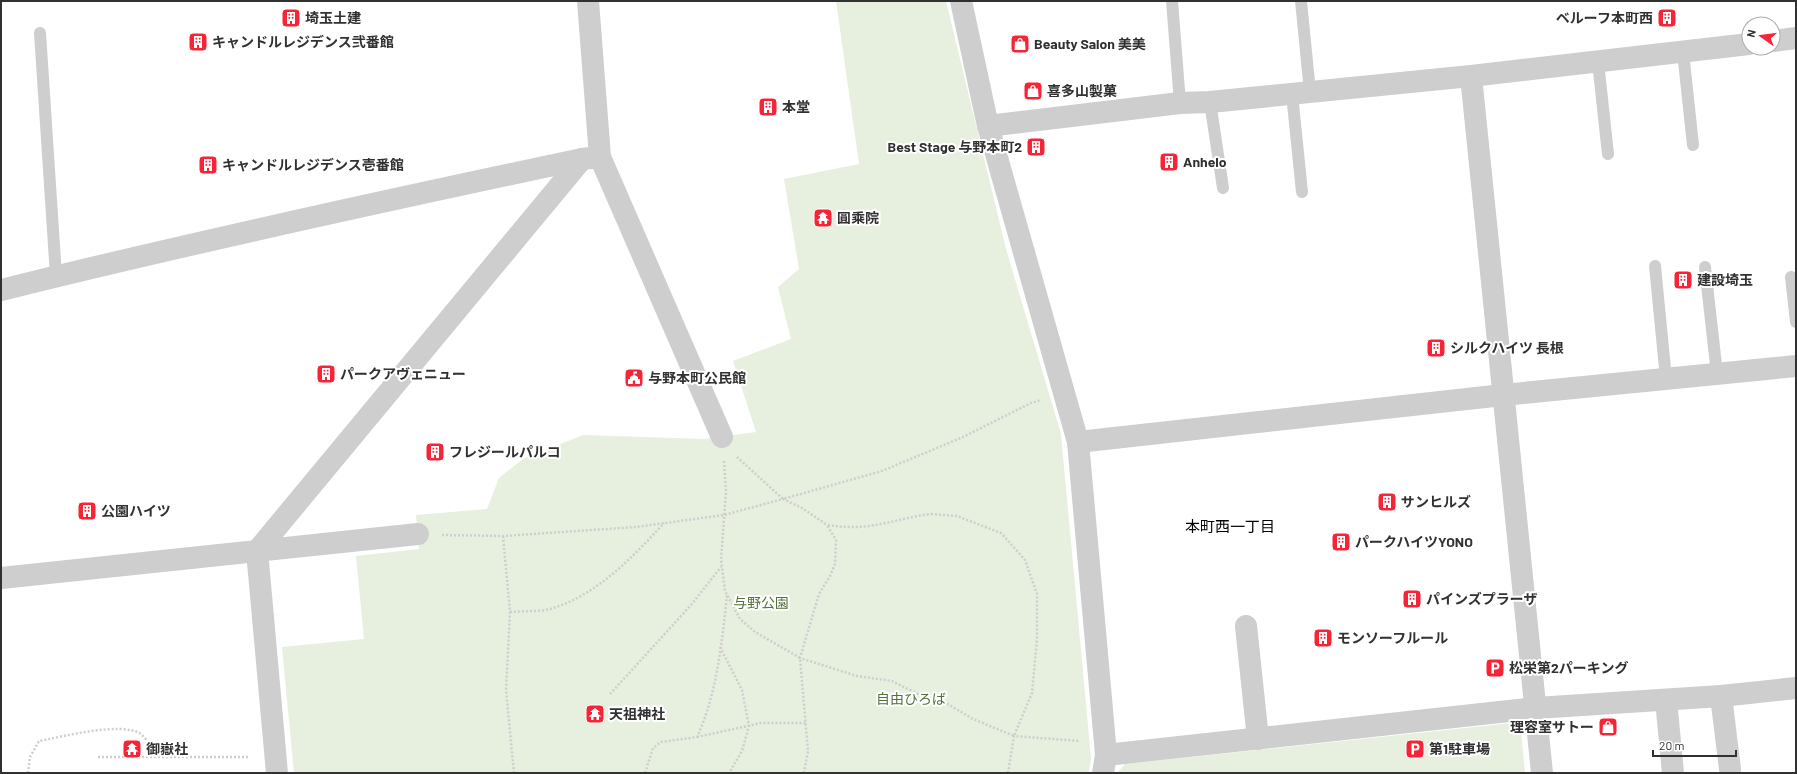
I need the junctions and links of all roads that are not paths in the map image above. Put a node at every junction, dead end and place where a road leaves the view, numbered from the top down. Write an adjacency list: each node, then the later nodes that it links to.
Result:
1 (588, 1): 18 (street)
2 (960, 1): 15 (street)
3 (1172, 1): 13 (lane)
4 (1301, 1): 12 (lane)
5 (40, 33): 23 (lane)
6 (1796, 38): 7 (street)
7 (1781, 40)
8 (1741, 45): 9 (street)
9 (1683, 52): 10 (street); 16 (lane)
10 (1598, 62): 11 (street); 17 (lane)
11 (1471, 76): 12 (street); 30 (street)
12 (1301, 93): 14 (street); 20 (lane)
13 (1180, 102): 14 (street); 15 (street)
14 (1210, 102): 19 (lane)
15 (988, 126): 32 (street)
16 (1693, 145)
17 (1608, 154)
18 (591, 158): 23 (street); 31 (street); 34 (street)
19 (1223, 188)
20 (1302, 192)
21 (1655, 266): 29 (lane)
22 (1705, 267): 28 (lane)
23 (56, 276): 25 (street)
24 (1791, 277): 26 (lane)
25 (1, 290)
26 (1796, 322)
27 (1796, 366): 28 (street)
28 (1717, 374): 29 (street)
29 (1666, 379): 30 (street)
30 (1504, 394): 32 (street); 40 (street)
31 (722, 441)
32 (1078, 442): 42 (street)
33 (418, 534): 34 (street)
34 (257, 551): 35 (street); 43 (street)
35 (1, 578)
36 (1246, 626): 41 (street)
37 (1796, 688): 38 (street)
38 (1721, 696): 39 (street); 44 (street)
39 (1666, 700): 40 (street); 46 (street)
40 (1536, 708): 41 (street); 45 (street)
41 (1258, 739): 42 (street)
42 (1105, 764)
43 (277, 765)
44 (1730, 769)
45 (1542, 773)
46 (1673, 773)

